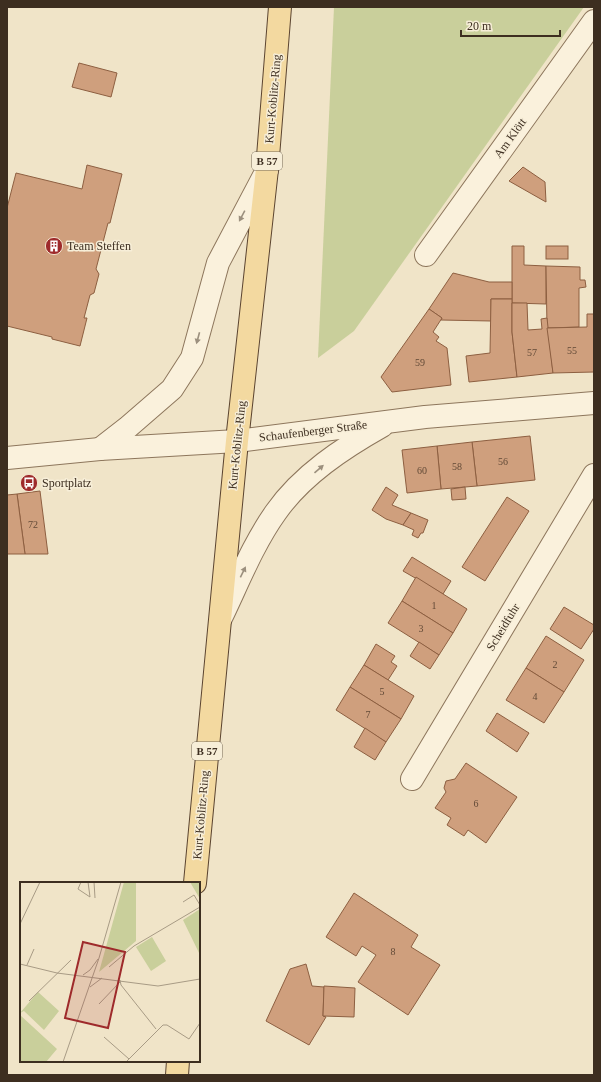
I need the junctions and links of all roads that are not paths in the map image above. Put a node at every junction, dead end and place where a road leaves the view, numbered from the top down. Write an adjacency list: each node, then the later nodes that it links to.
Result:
1 (280, 7): 3 (main road, Kurt-Koblitz-Ring / B 57)
2 (594, 20): 4 (street, Am Klött)
3 (267, 169): 7 (main road, Kurt-Koblitz-Ring / B 57); 8 (street, one-way to 8)
4 (426, 255)
5 (594, 403): 6 (street, Schaufenberger Straße)
6 (390, 422): 7 (street, Schaufenberger Straße); 11 (street, one-way to 6)
7 (237, 440): 8 (street, Schaufenberger Straße); 11 (main road, Kurt-Koblitz-Ring / B 57)
8 (100, 449): 9 (street, Schaufenberger Straße)
9 (7, 458)
10 (594, 475): 12 (street, Scheidfuhr)
11 (220, 620): 13 (main road, Kurt-Koblitz-Ring / B 57)
12 (412, 779)
13 (195, 882)
14 (178, 1062): 15 (main road)
15 (177, 1075)

